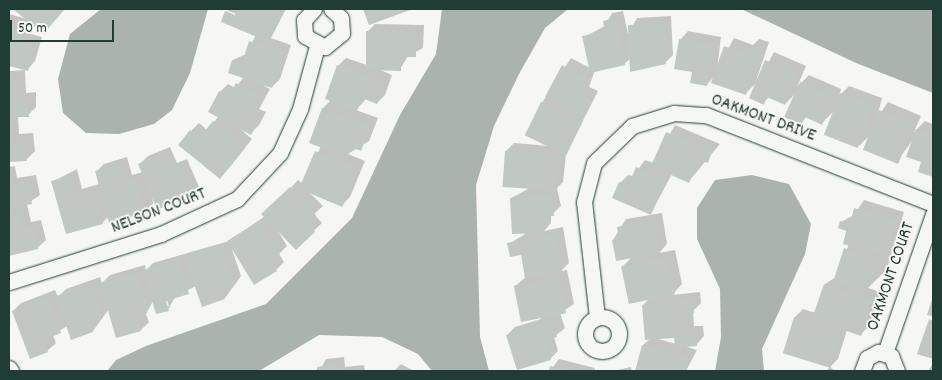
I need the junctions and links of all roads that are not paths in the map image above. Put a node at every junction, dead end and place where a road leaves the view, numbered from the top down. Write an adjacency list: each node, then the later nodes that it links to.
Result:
1 (314, 9): 3 (street)
2 (331, 9): 3 (street)
3 (317, 46): 6 (street, NELSON COURT)
4 (933, 204): 7 (street, OAKMONT DRIVE)
5 (933, 214): 8 (street, OAKMONT COURT)
6 (9, 282)
7 (597, 317)
8 (885, 352): 11 (street, OAKMONT COURT); 12 (street, OAKMONT COURT)
9 (9, 368): 10 (street)
10 (11, 371)
11 (862, 371)
12 (897, 371)

